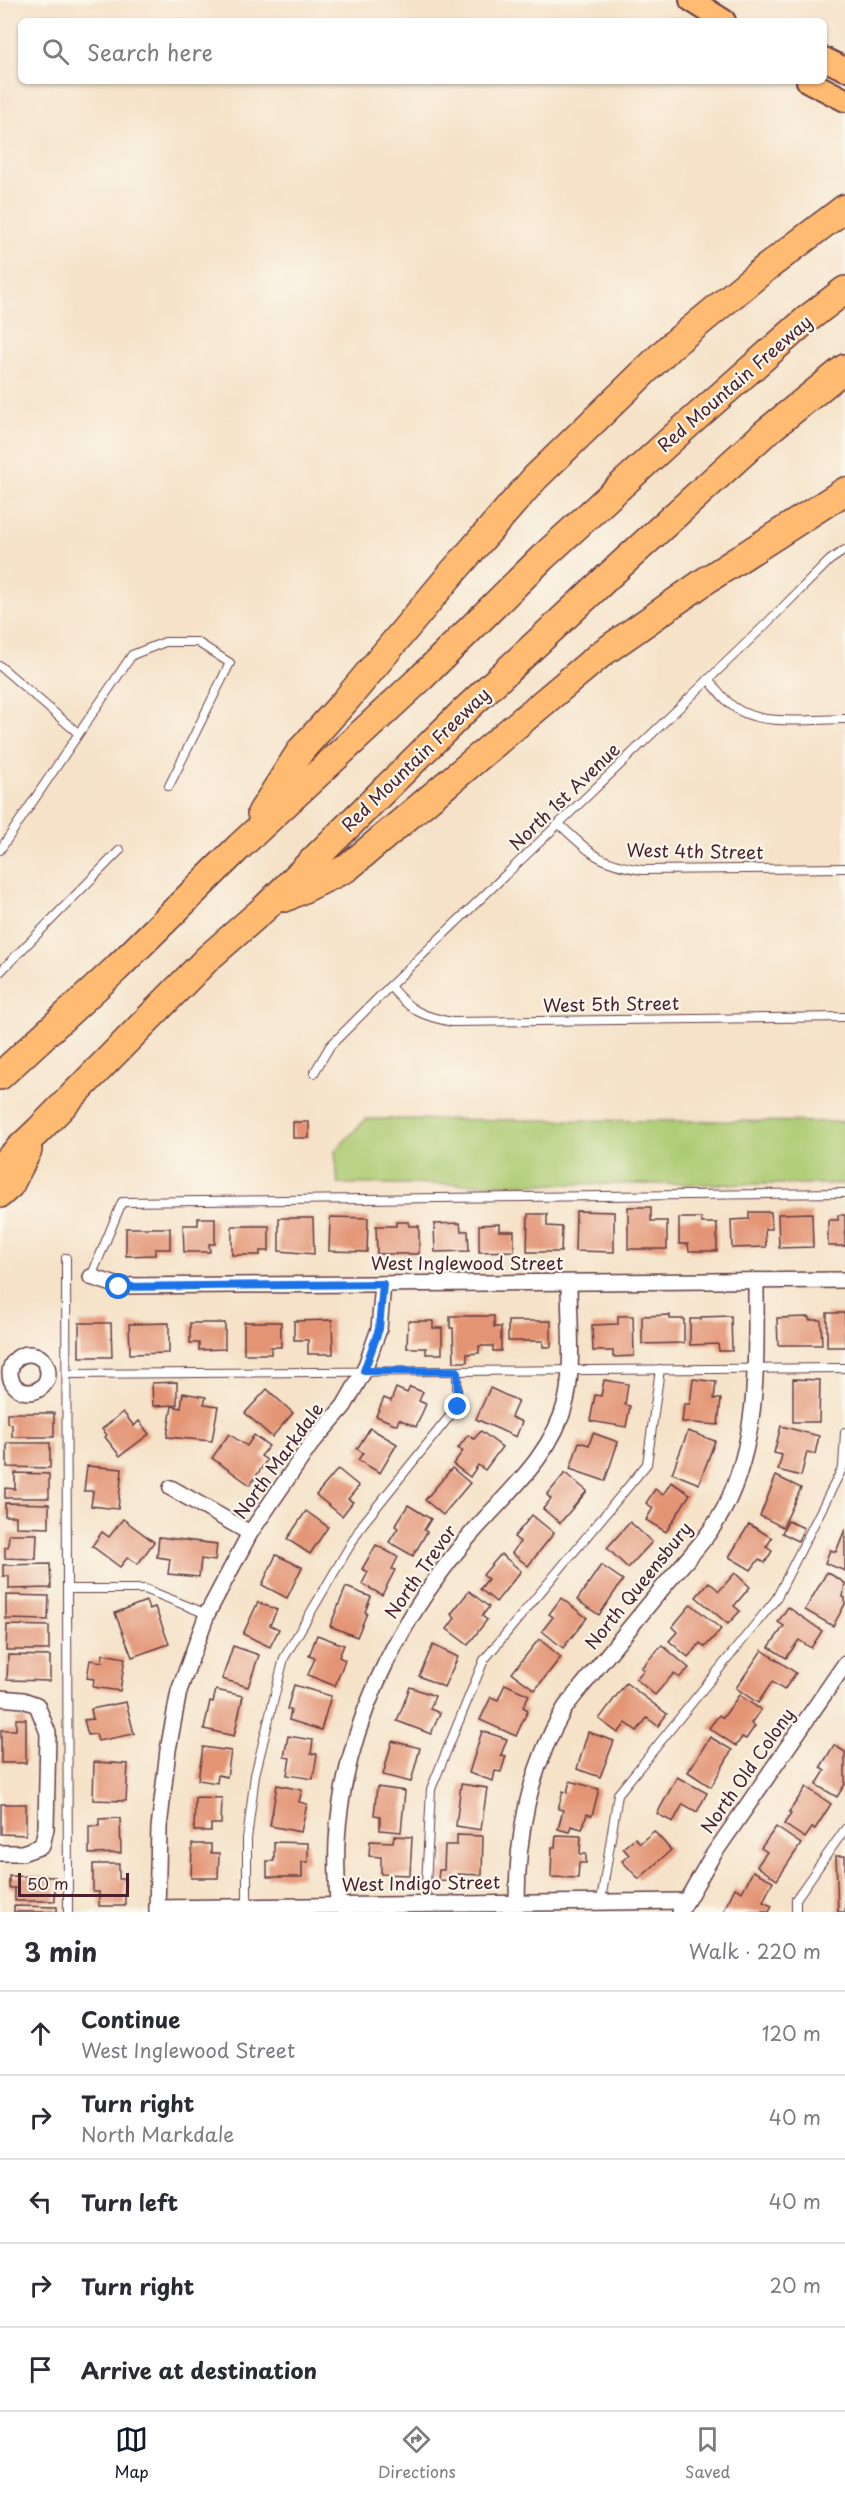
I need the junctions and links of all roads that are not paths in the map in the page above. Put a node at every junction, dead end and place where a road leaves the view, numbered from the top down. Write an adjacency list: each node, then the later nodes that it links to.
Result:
1 (690, 0): 2 (main road)
2 (719, 18)
3 (827, 60): 4 (main road)
4 (845, 69)
5 (814, 84): 6 (main road)
6 (845, 100)
7 (845, 208): 18 (highway)
8 (845, 290): 18 (highway, Red Mountain Freeway)
9 (845, 368): 22 (highway, Red Mountain Freeway)
10 (845, 491): 22 (highway)
11 (845, 550): 13 (lane, North 1st Avenue)
12 (0, 666): 15 (lane)
13 (708, 679): 14 (lane); 17 (lane, North 1st Avenue)
14 (845, 719)
15 (78, 732): 16 (lane); 19 (lane)
16 (169, 786)
17 (559, 824): 21 (lane, West 4th Street); 24 (lane, North 1st Avenue)
18 (239, 847): 27 (highway, Red Mountain Freeway)
19 (0, 850)
20 (120, 850): 23 (lane)
21 (845, 868)
22 (265, 908): 28 (highway, Red Mountain Freeway)
23 (0, 972)
24 (390, 986): 25 (lane, West 5th Street); 26 (lane, North 1st Avenue)
25 (845, 1017)
26 (314, 1073)
27 (0, 1076)
28 (39, 1130): 29 (highway, Red Mountain Freeway); 31 (highway)
29 (0, 1167)
30 (845, 1193): 33 (lane)
31 (0, 1194)
32 (66, 1258): 44 (lane)
33 (91, 1277): 37 (street, West Inglewood Street)
34 (845, 1280): 35 (street, West Inglewood Street)
35 (756, 1282): 36 (street, West Inglewood Street); 38 (street, North Queensbury)
36 (569, 1283): 37 (street, West Inglewood Street); 41 (street, North Trevor)
37 (383, 1284): 42 (street, North Markdale)
38 (756, 1368): 39 (lane); 40 (lane); 55 (street, North Queensbury)
39 (845, 1368)
40 (660, 1369): 41 (lane); 56 (lane)
41 (569, 1370): 43 (lane); 57 (street, North Trevor)
42 (364, 1371): 43 (lane); 44 (lane); 47 (street, North Markdale)
43 (457, 1371): 58 (lane)
44 (67, 1374): 48 (lane)
45 (845, 1432): 54 (lane)
46 (171, 1488): 47 (street)
47 (250, 1533): 49 (street, North Markdale)
48 (67, 1589): 49 (lane); 61 (lane)
49 (207, 1614): 60 (street, North Markdale)
50 (845, 1664): 59 (street, North Old Colony)
51 (0, 1698): 53 (street)
52 (845, 1829): 62 (lane)
53 (0, 1853)
54 (601, 1901): 55 (street, West Indigo Street); 59 (street, West Indigo Street)
55 (517, 1902): 56 (street, West Indigo Street)
56 (425, 1904): 57 (street, West Indigo Street)
57 (338, 1905): 58 (street, West Indigo Street)
58 (247, 1907): 60 (street, West Indigo Street)
59 (684, 1908)
60 (158, 1910)
61 (68, 1912)
62 (796, 1912)

